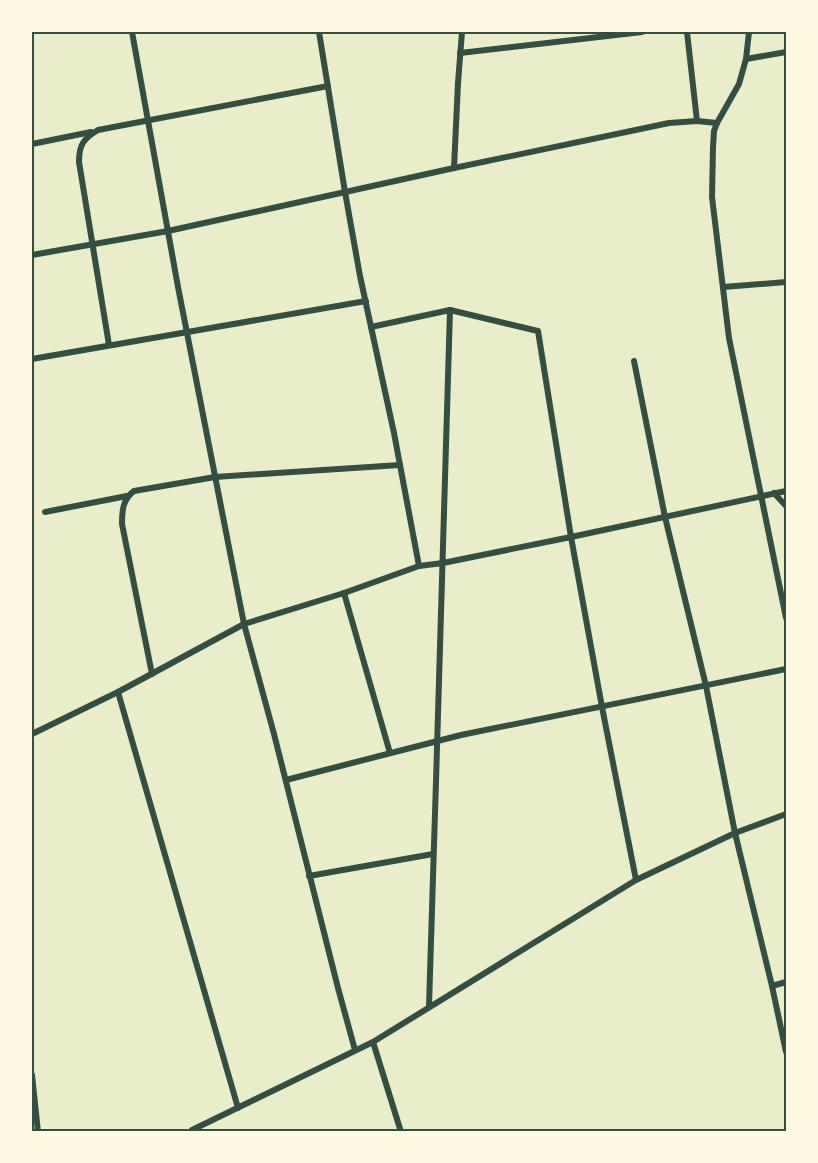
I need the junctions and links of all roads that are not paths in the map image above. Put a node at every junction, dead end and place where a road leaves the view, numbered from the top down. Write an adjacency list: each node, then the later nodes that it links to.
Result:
1 (132, 32): 12 (street)
2 (319, 32): 10 (street)
3 (462, 32): 8 (street)
4 (642, 32): 8 (street)
5 (687, 32): 11 (street)
6 (749, 32): 9 (street)
7 (786, 52): 9 (street)
8 (460, 53): 16 (street)
9 (746, 59): 13 (street)
10 (328, 86): 12 (street); 17 (street)
11 (697, 121): 13 (street); 16 (street)
12 (148, 122): 14 (street); 18 (street)
13 (717, 123): 22 (street)
14 (98, 130): 15 (street); 19 (street)
15 (32, 144)
16 (454, 168): 17 (street)
17 (345, 192): 18 (street); 23 (street)
18 (168, 231): 19 (street); 26 (street)
19 (92, 244): 20 (street); 27 (street)
20 (32, 255)
21 (786, 282): 22 (street)
22 (723, 287): 34 (street)
23 (366, 301): 25 (street); 26 (street)
24 (450, 310): 25 (street); 39 (street); 40 (street)
25 (372, 327): 30 (street)
26 (187, 332): 27 (street); 31 (street)
27 (109, 345): 28 (street)
28 (32, 359)
29 (634, 361): 38 (street)
30 (400, 465): 31 (street); 41 (street)
31 (215, 477): 35 (street); 44 (street)
32 (786, 491): 33 (street)
33 (774, 493): 34 (street); 36 (street)
34 (762, 495): 38 (street); 43 (street)
35 (127, 496): 37 (street); 46 (street)
36 (786, 506)
37 (45, 512)
38 (665, 517): 39 (street); 47 (street)
39 (571, 537): 40 (street); 49 (street)
40 (443, 563): 41 (street); 51 (street)
41 (419, 566): 42 (street)
42 (344, 593): 44 (street); 52 (street)
43 (786, 618)
44 (244, 624): 46 (street); 53 (street)
45 (786, 669): 47 (street)
46 (152, 674): 48 (street)
47 (706, 686): 49 (street); 55 (street)
48 (118, 692): 50 (street); 66 (street)
49 (602, 707): 51 (street); 58 (street)
50 (32, 734)
51 (436, 741): 52 (street); 56 (street)
52 (390, 753): 53 (street)
53 (286, 780): 57 (street)
54 (786, 814): 55 (street)
55 (735, 833): 58 (street); 60 (street)
56 (434, 854): 57 (street); 61 (street)
57 (309, 876): 63 (street)
58 (636, 880): 61 (street)
59 (786, 982): 60 (street)
60 (772, 986): 64 (street)
61 (429, 1006): 62 (street)
62 (373, 1042): 63 (street); 69 (street)
63 (355, 1050): 66 (street)
64 (786, 1052)
65 (32, 1075): 68 (street)
66 (238, 1108): 67 (street)
67 (192, 1130)
68 (38, 1131)
69 (401, 1131)

